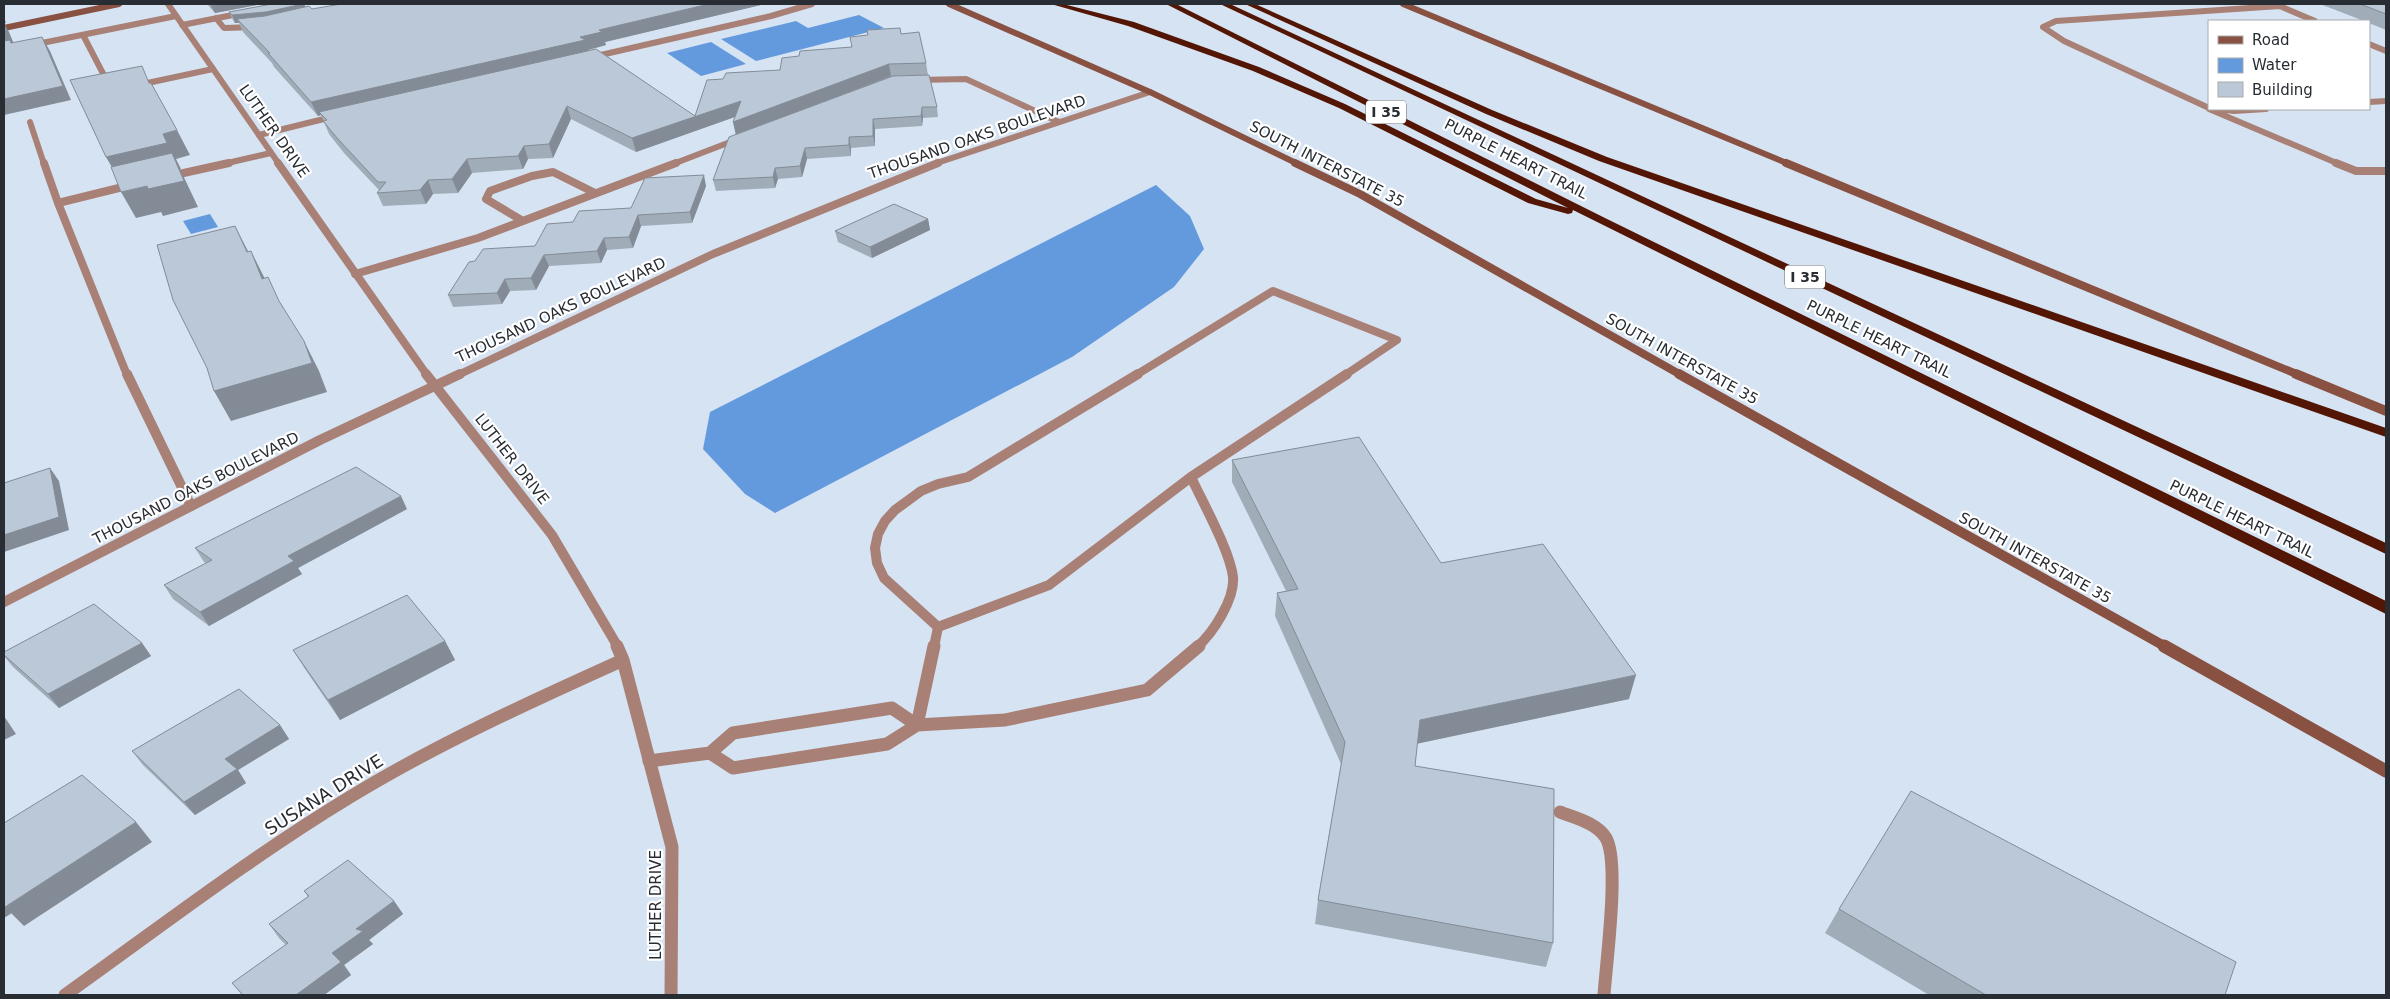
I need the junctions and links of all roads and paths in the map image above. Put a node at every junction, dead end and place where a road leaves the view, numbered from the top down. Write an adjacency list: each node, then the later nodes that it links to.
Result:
1 (119, 4): 16 (main road)
2 (168, 4): 13 (street, LUTHER DRIVE)
3 (812, 4): 21 (street)
4 (948, 4): 26 (main road, SOUTH INTERSTATE 35)
5 (1055, 4): 44 (highway)
6 (1170, 4): 44 (highway, PURPLE HEART TRAIL / I 35)
7 (1224, 4): 52 (highway, PURPLE HEART TRAIL / I 35)
8 (1249, 4): 49 (highway)
9 (1403, 4): 48 (main road)
10 (2278, 5): 14 (street); 29 (street)
11 (251, 11): 12 (street)
12 (216, 18): 13 (street); 15 (street)
13 (179, 20): 17 (street); 22 (street, LUTHER DRIVE)
14 (2314, 20)
15 (261, 26)
16 (4, 28)
17 (83, 35): 19 (street); 25 (street)
18 (2370, 44): 20 (street)
19 (21, 48)
20 (2386, 51)
21 (588, 58)
22 (213, 69): 24 (street); 36 (street, LUTHER DRIVE)
23 (911, 80): 35 (street)
24 (131, 86)
25 (112, 90)
26 (1150, 92): 35 (street, THOUSAND OAKS BOULEVARD); 60 (main road, SOUTH INTERSTATE 35)
27 (2386, 101): 28 (street)
28 (2370, 102)
29 (2208, 108)
30 (2213, 110): 39 (street)
31 (2226, 110): 32 (street)
32 (2250, 110)
33 (343, 115): 36 (street)
34 (30, 122): 43 (street)
35 (1059, 122): 47 (street, THOUSAND OAKS BOULEVARD)
36 (259, 135): 38 (street, LUTHER DRIVE)
37 (744, 137): 42 (street)
38 (271, 153): 40 (street); 46 (street, LUTHER DRIVE)
39 (2386, 171)
40 (164, 178)
41 (135, 184): 43 (street)
42 (595, 194): 45 (street); 45 (street)
43 (58, 202): 51 (street)
44 (1601, 220): 54 (highway, PURPLE HEART TRAIL / I 35)
45 (523, 221): 46 (street)
46 (355, 274): 47 (street, LUTHER DRIVE)
47 (436, 384): 51 (street, THOUSAND OAKS BOULEVARD); 56 (street, LUTHER DRIVE)
48 (2386, 411)
49 (2386, 433)
50 (1191, 477): 55 (street); 55 (street); 57 (street)
51 (192, 506): 53 (street, THOUSAND OAKS BOULEVARD)
52 (2386, 550)
53 (4, 602)
54 (2386, 608)
55 (938, 627): 57 (street)
56 (623, 660): 59 (street, LUTHER DRIVE); 62 (street, SUSANA DRIVE)
57 (917, 725): 58 (street); 58 (street)
58 (710, 753): 59 (street)
59 (649, 761): 63 (street, LUTHER DRIVE)
60 (2386, 771)
61 (1560, 812): 64 (street)
62 (65, 995)
63 (671, 995)
64 (1604, 995)

